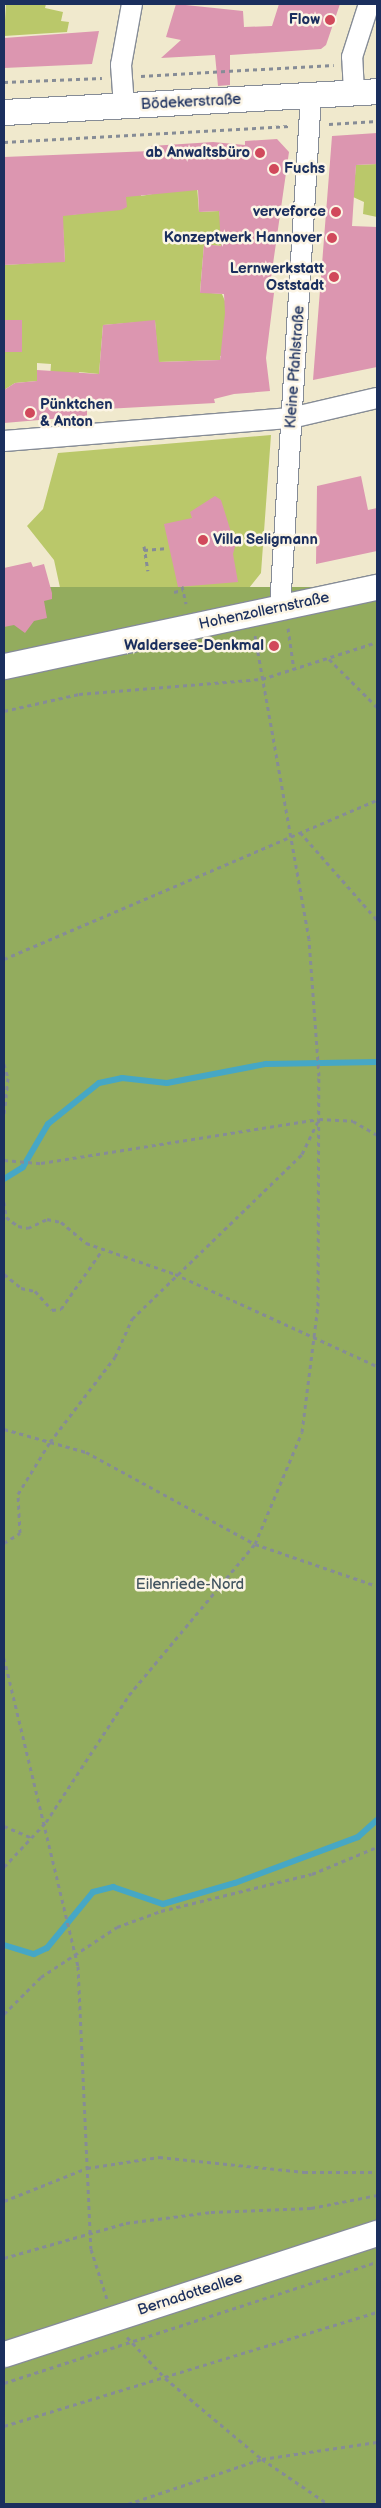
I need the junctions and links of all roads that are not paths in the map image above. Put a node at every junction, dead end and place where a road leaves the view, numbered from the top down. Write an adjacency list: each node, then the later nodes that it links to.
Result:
1 (132, 4): 5 (street)
2 (369, 4): 3 (street)
3 (366, 91): 4 (street, Bödekerstraße)
4 (311, 96): 5 (street, Bödekerstraße); 8 (street, Kleine Pfahlstraße)
5 (124, 106): 6 (street, Bödekerstraße)
6 (4, 112)
7 (377, 398): 8 (street)
8 (291, 418): 9 (street); 11 (street, Kleine Pfahlstraße)
9 (4, 441)
10 (377, 587): 11 (street, Hohenzollernstraße)
11 (282, 608): 12 (street, Hohenzollernstraße)
12 (4, 666)
13 (377, 2233): 14 (street, Bernadotteallee)
14 (4, 2354)

